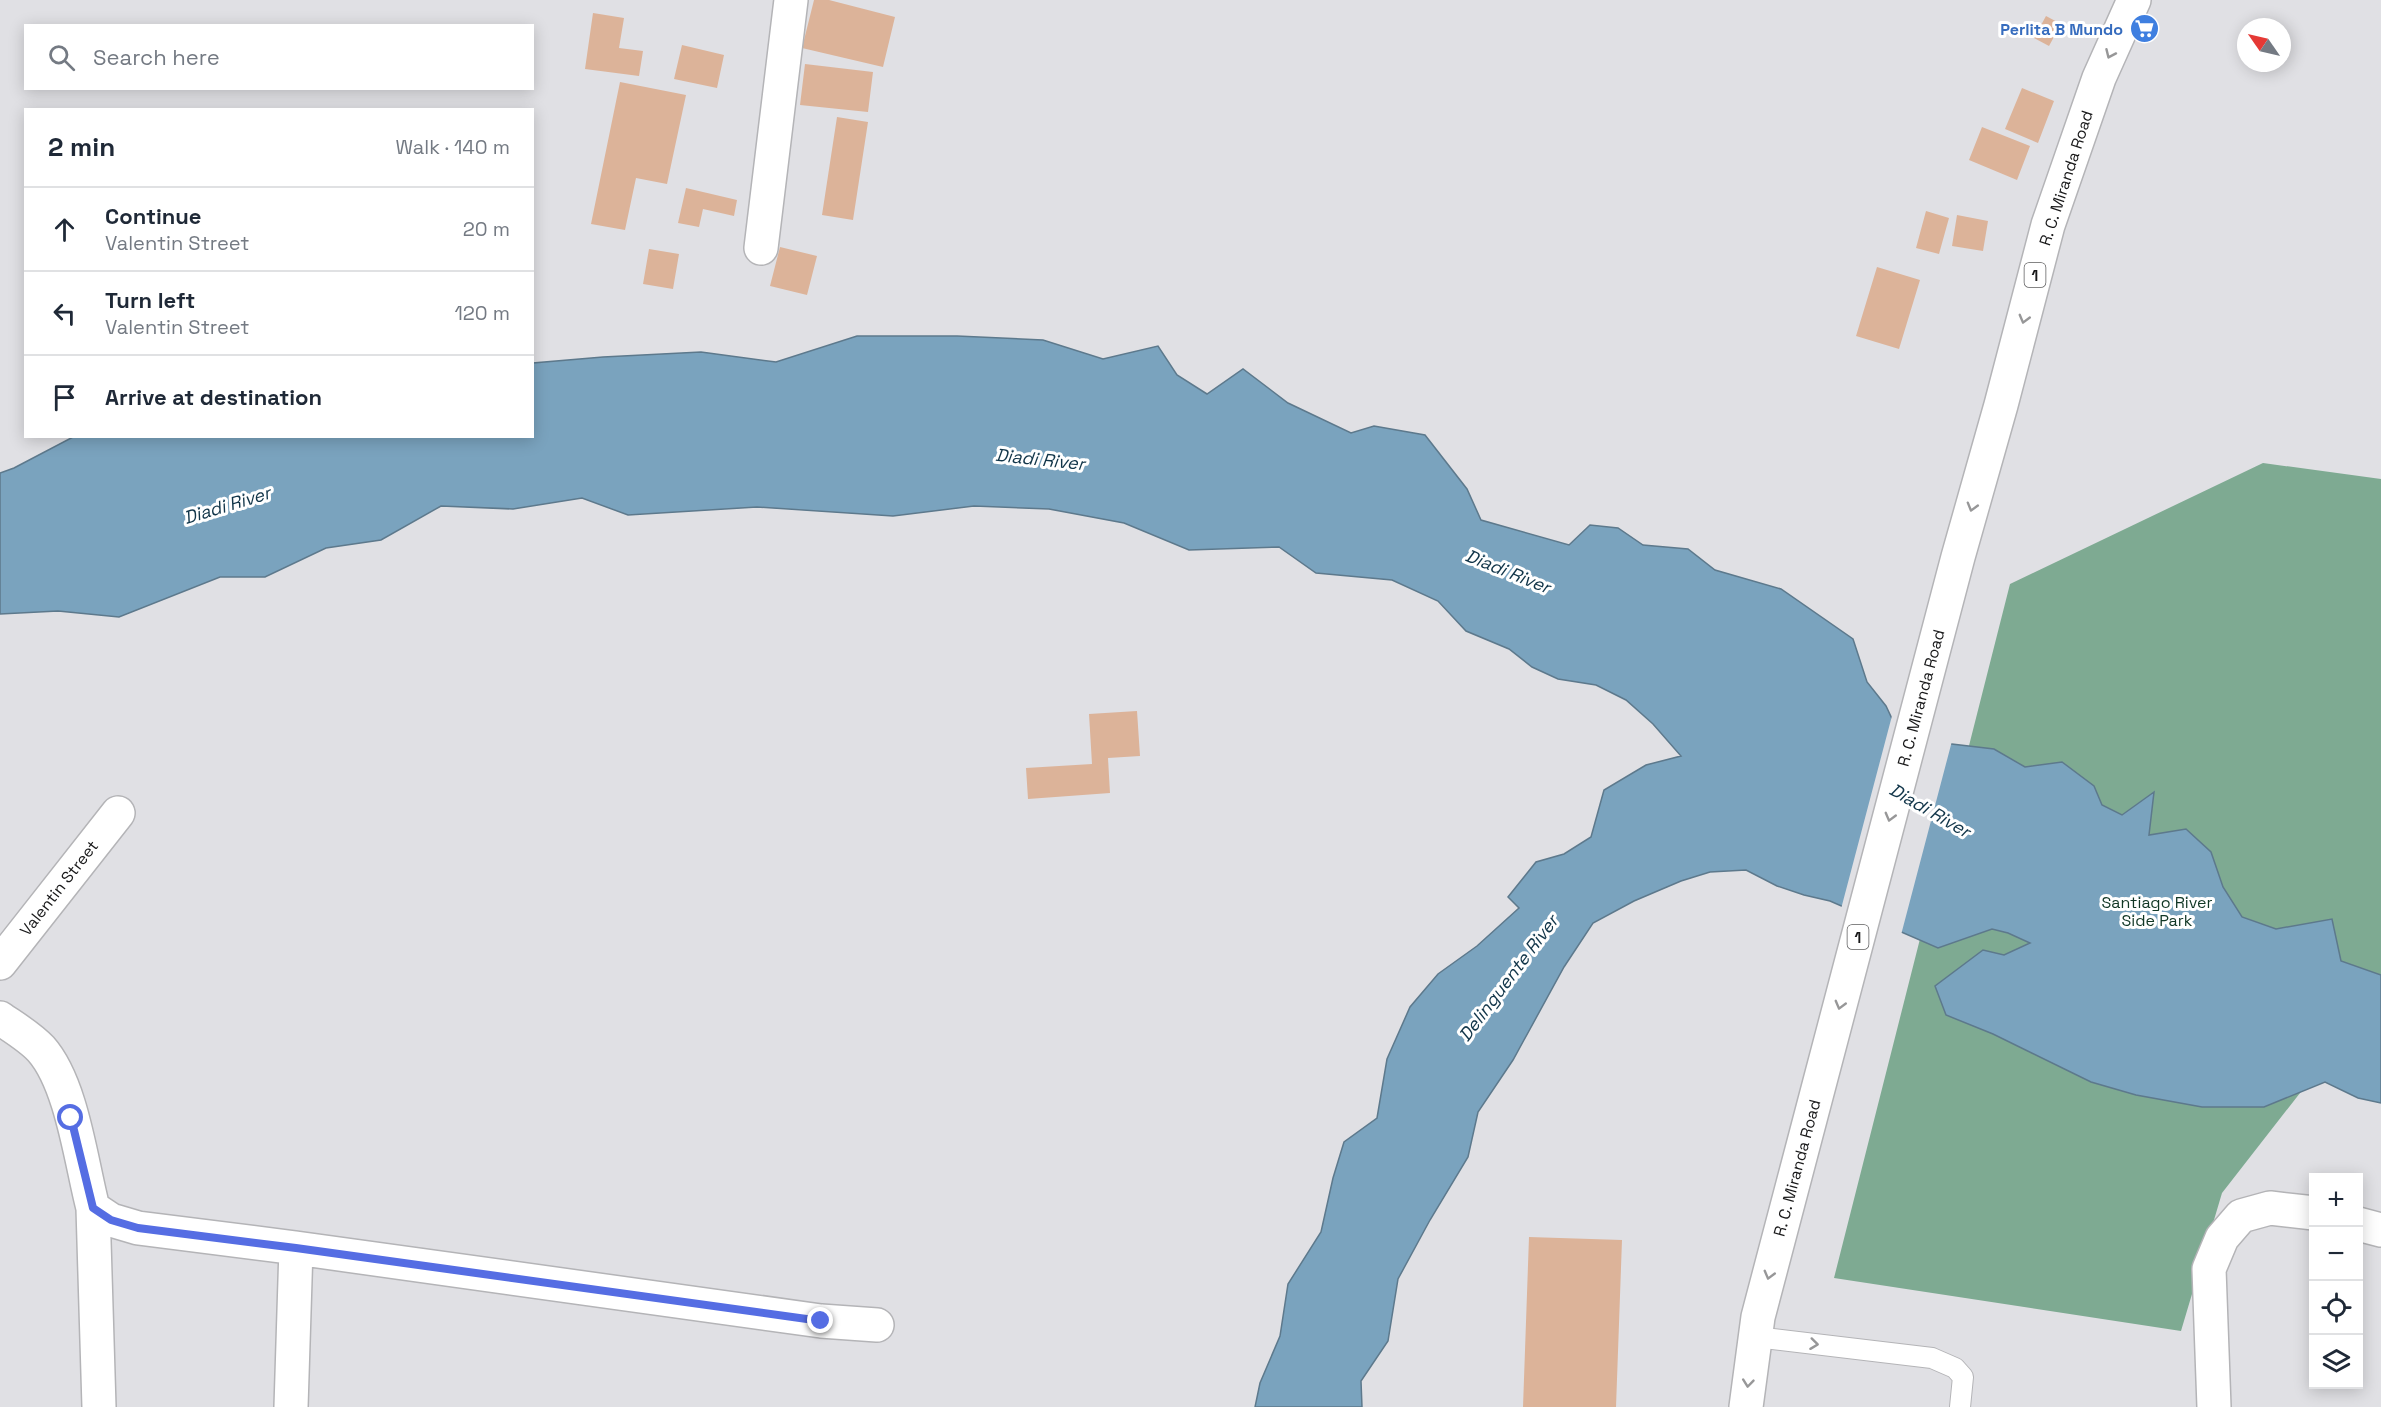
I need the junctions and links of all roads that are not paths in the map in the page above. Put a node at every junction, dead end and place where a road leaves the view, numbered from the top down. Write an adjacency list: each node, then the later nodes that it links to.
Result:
1 (791, 0): 3 (street)
2 (2133, 0): 13 (street, R. C. Miranda Road / 1, one-way to 13)
3 (761, 248)
4 (118, 813): 5 (street, Valentin Street)
5 (0, 963)
6 (0, 1018): 7 (street)
7 (93, 1208): 11 (street); 14 (street)
8 (2309, 1213): 18 (street)
9 (2363, 1225): 10 (street)
10 (2381, 1230)
11 (296, 1248): 12 (street); 15 (street)
12 (877, 1325)
13 (1757, 1327): 16 (street, R. C. Miranda Road / 1, one-way to 16); 17 (lane, one-way to 17)
14 (99, 1407)
15 (291, 1407)
16 (1746, 1407)
17 (1960, 1407)
18 (2214, 1407)

